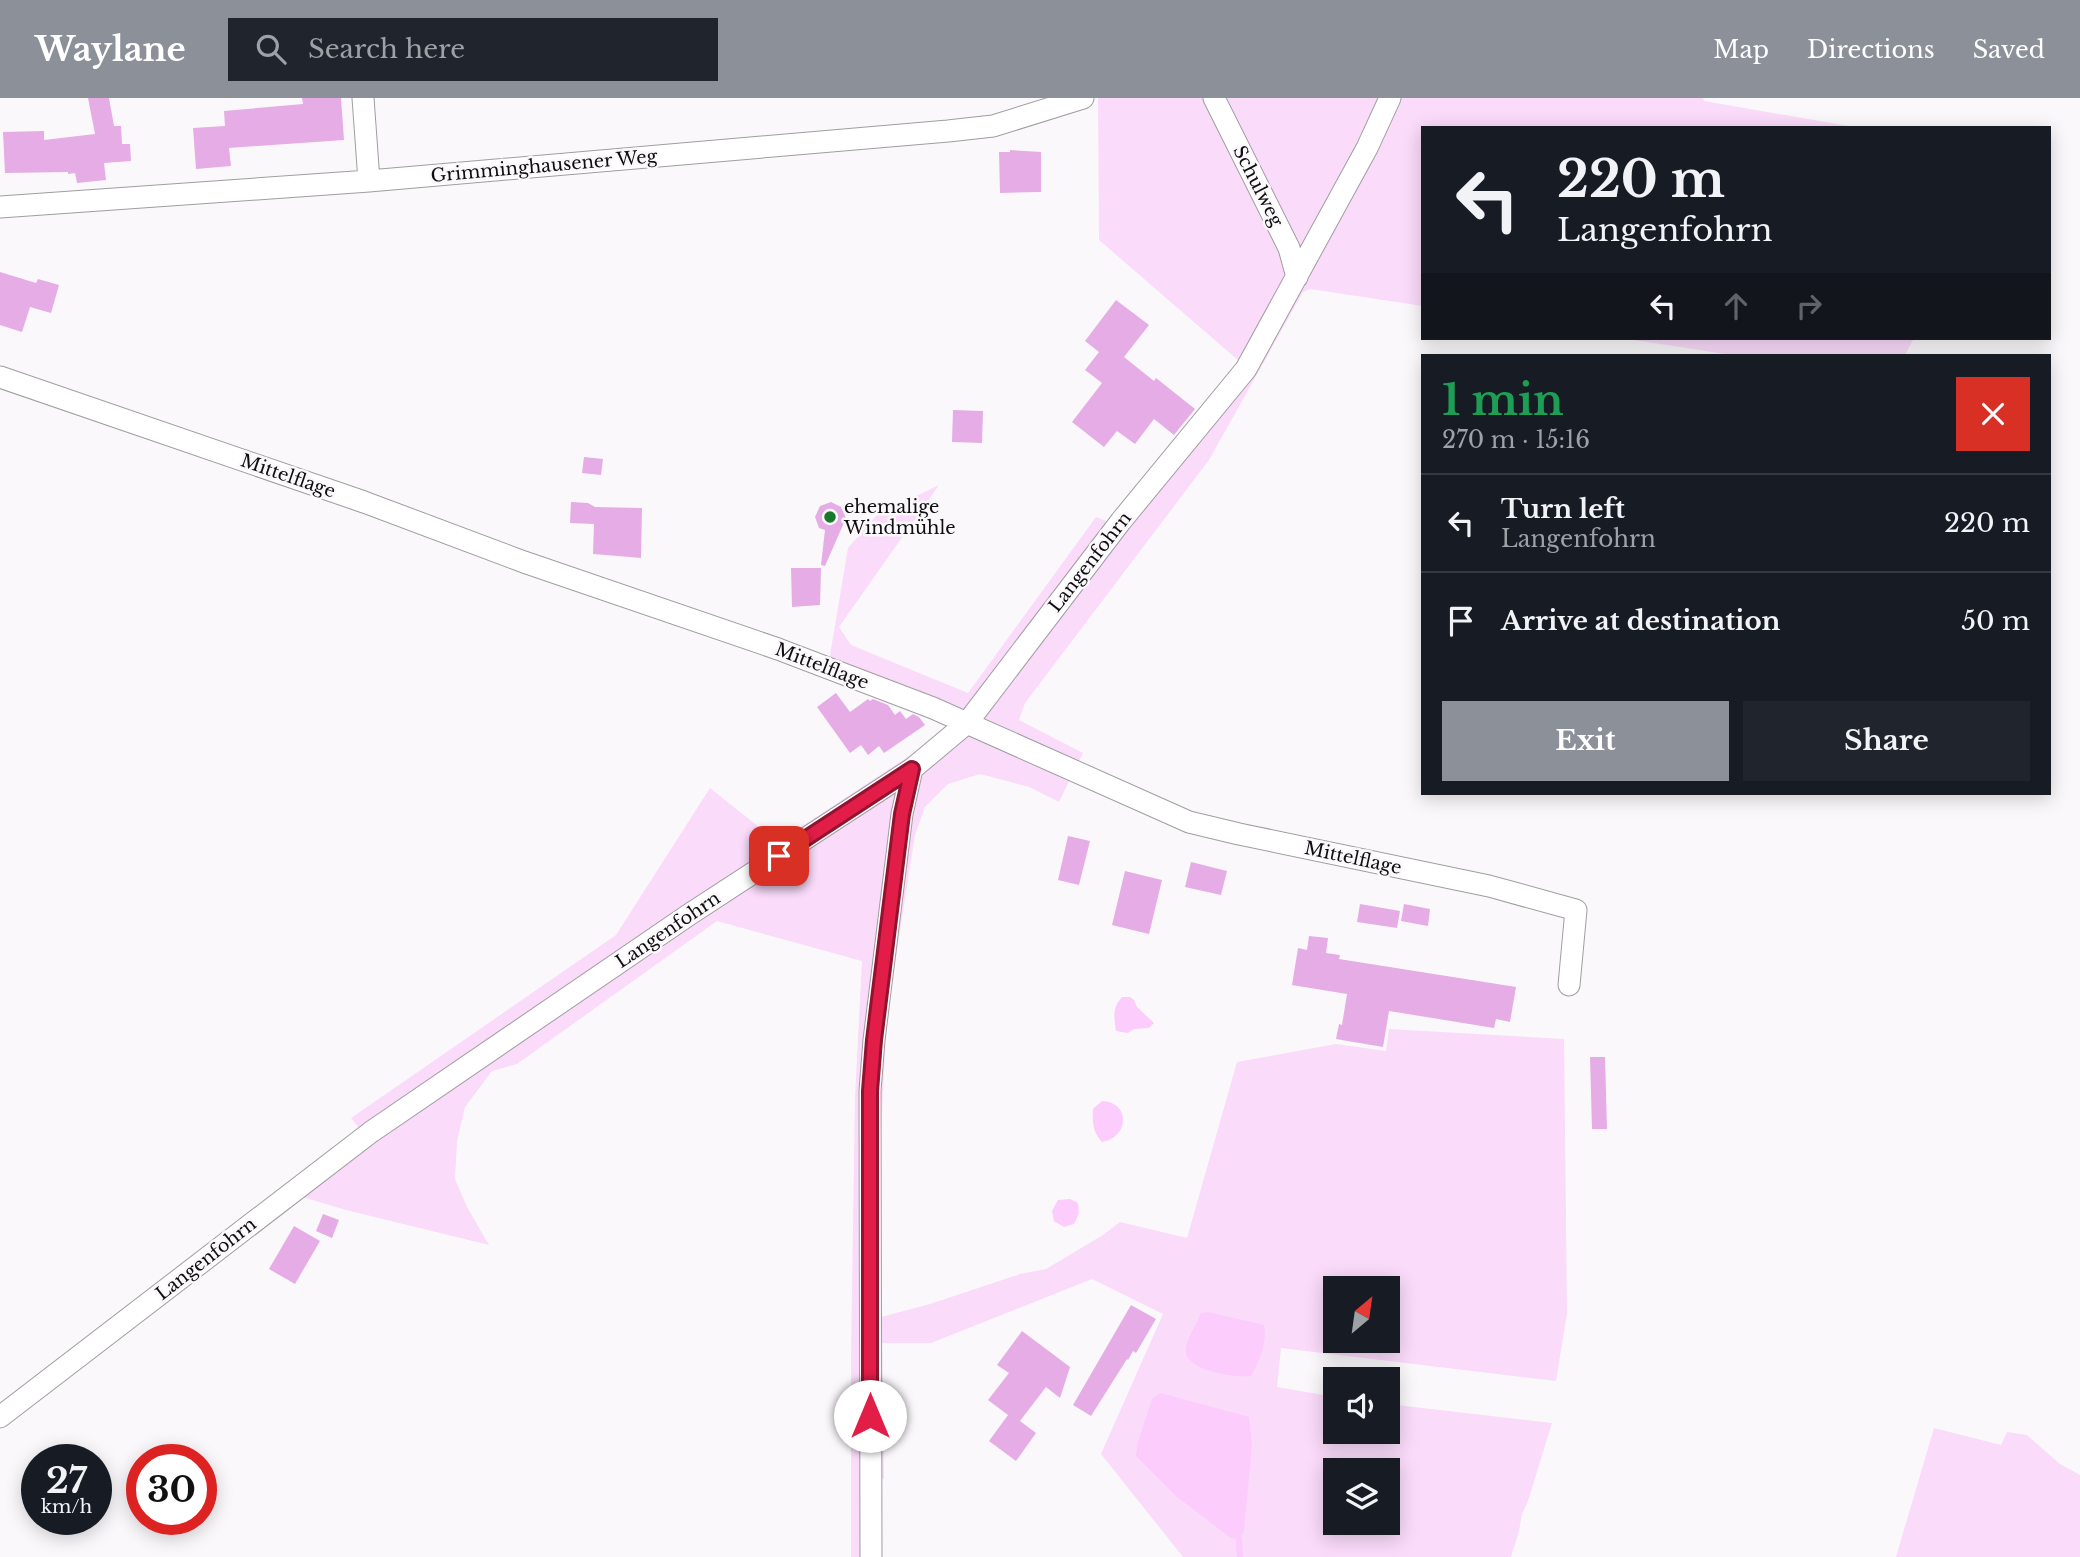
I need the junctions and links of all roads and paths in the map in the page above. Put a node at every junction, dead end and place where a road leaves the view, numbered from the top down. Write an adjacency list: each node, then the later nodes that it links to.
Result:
1 (363, 98): 5 (street)
2 (1083, 98): 5 (street, Grimminghausener Weg)
3 (1214, 98): 7 (street, Schulweg)
4 (1390, 98): 7 (street, Langenfohrn)
5 (369, 181): 6 (street, Grimminghausener Weg)
6 (0, 206)
7 (1297, 277): 9 (street, Langenfohrn)
8 (0, 377): 9 (street, Mittelflage)
9 (967, 723): 10 (street, Langenfohrn); 11 (street, Mittelflage)
10 (912, 769): 12 (street, Langenfohrn); 13 (street)
11 (1569, 985)
12 (0, 1418)
13 (871, 1557)

